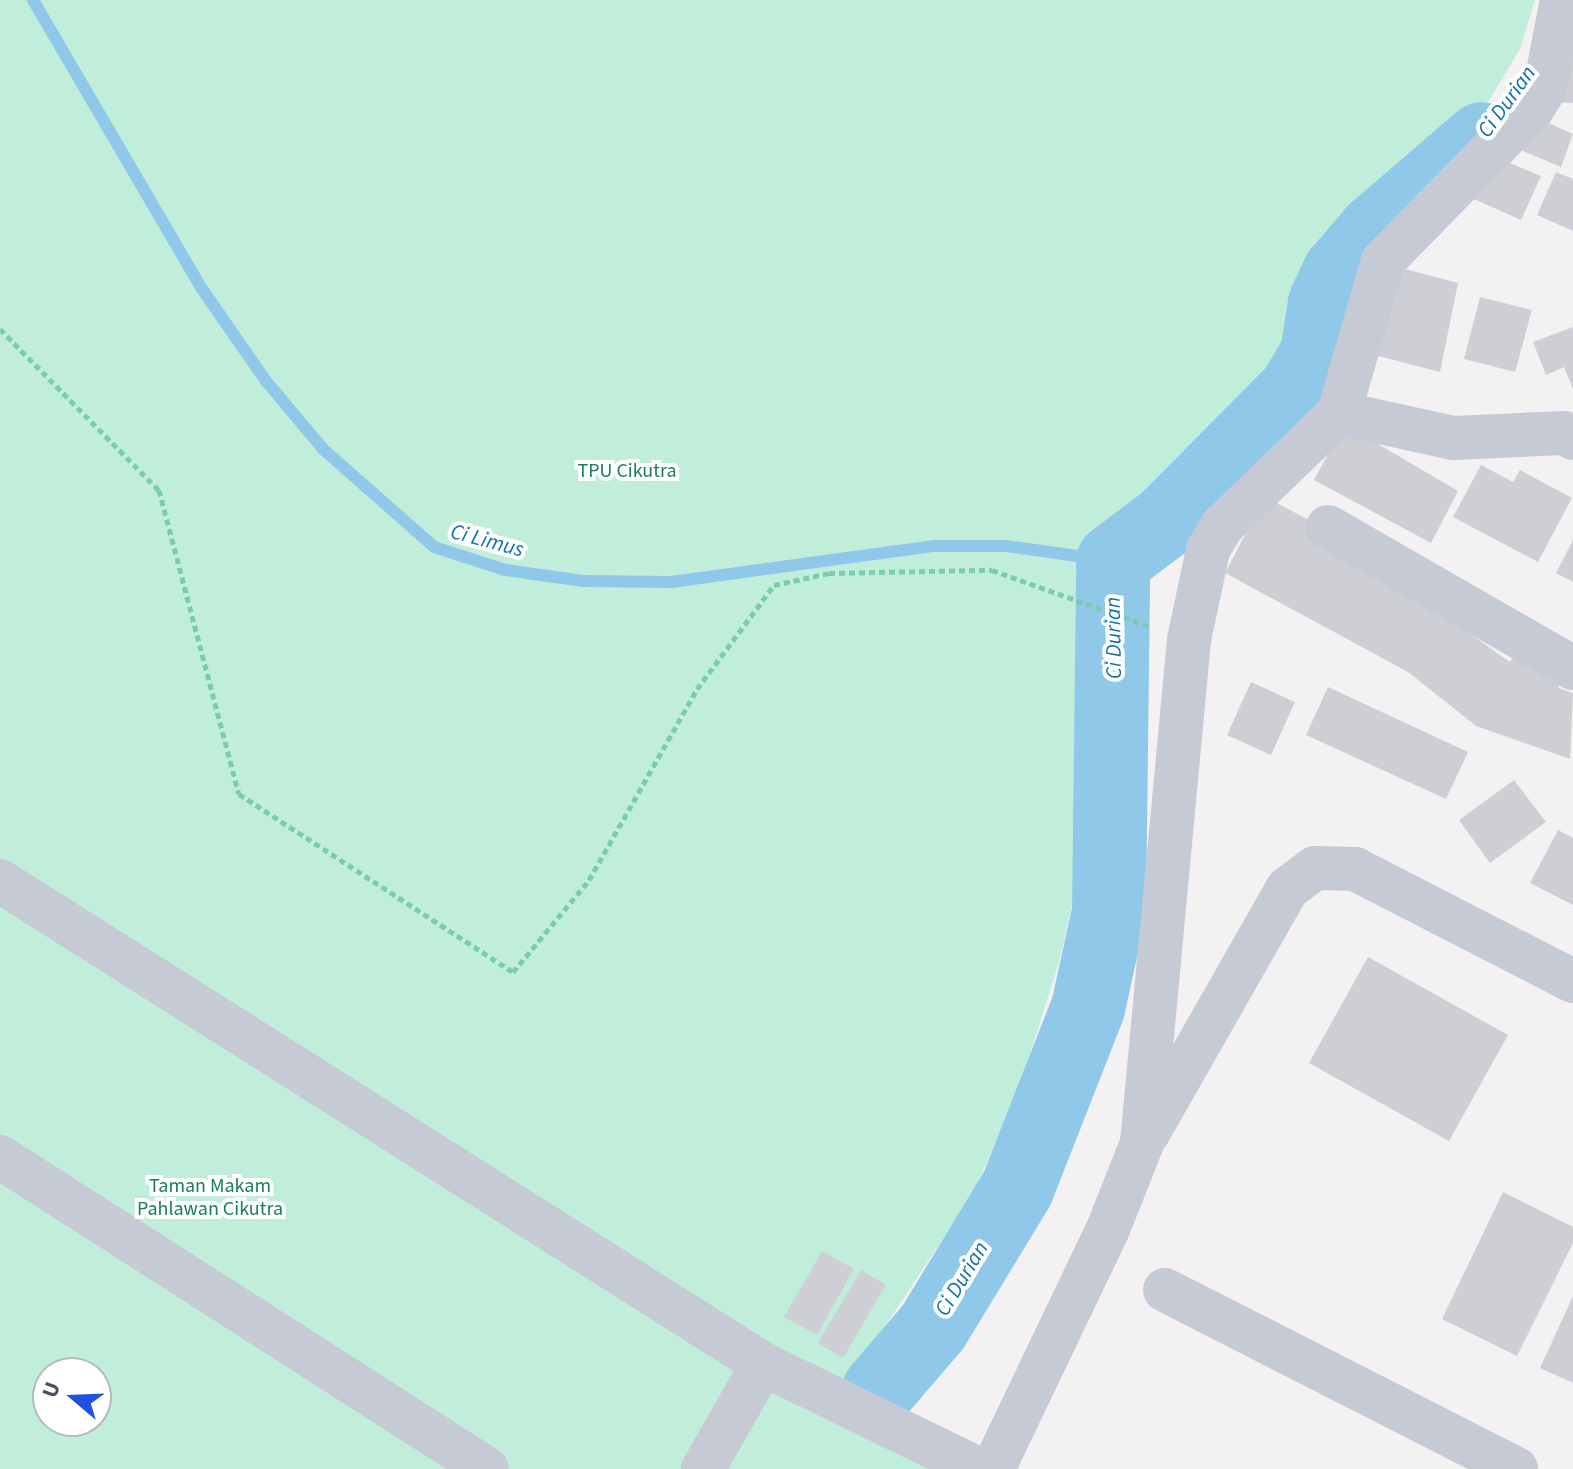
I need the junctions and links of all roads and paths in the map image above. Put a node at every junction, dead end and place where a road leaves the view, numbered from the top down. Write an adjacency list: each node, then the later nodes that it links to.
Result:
1 (1562, 0): 3 (street)
2 (0, 329): 6 (path)
3 (1339, 413): 4 (street); 10 (street)
4 (1573, 438)
5 (1328, 527): 7 (street)
6 (1165, 632)
7 (1573, 668)
8 (0, 881): 13 (street)
9 (1573, 981): 10 (street)
10 (1142, 1143): 17 (street)
11 (0, 1157): 14 (street)
12 (1165, 1290): 18 (street)
13 (763, 1364): 15 (street); 16 (street)
14 (487, 1469)
15 (703, 1469)
16 (978, 1469)
17 (993, 1469)
18 (1516, 1469)

